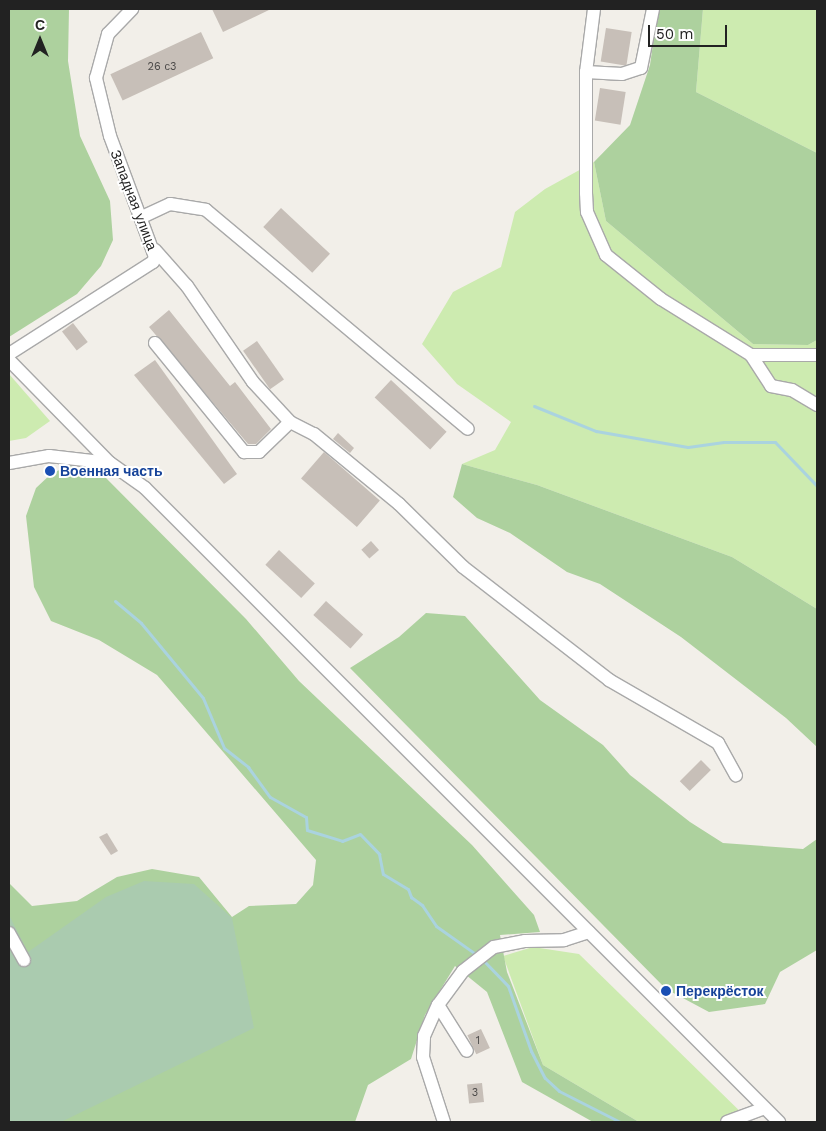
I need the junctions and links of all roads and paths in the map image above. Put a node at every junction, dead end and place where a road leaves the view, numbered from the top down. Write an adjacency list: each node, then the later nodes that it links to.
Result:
1 (132, 9): 5 (street, Западная улица)
2 (594, 9): 4 (street)
3 (653, 9): 4 (street)
4 (586, 72): 9 (street)
5 (142, 217): 6 (street, Западная улица); 14 (street)
6 (155, 250): 8 (street, Западная улица); 13 (street)
7 (155, 343): 13 (street)
8 (9, 354)
9 (750, 355): 10 (street); 12 (street)
10 (817, 355)
11 (9, 360): 16 (street)
12 (817, 406)
13 (290, 422): 17 (street)
14 (468, 429)
15 (9, 463): 16 (street)
16 (110, 463): 18 (street)
17 (736, 775)
18 (589, 932): 21 (street); 23 (street)
19 (9, 933): 20 (street)
20 (24, 960)
21 (438, 1005): 22 (street); 24 (street)
22 (467, 1051)
23 (765, 1108): 25 (street); 26 (street)
24 (444, 1122)
25 (727, 1122)
26 (779, 1122)

